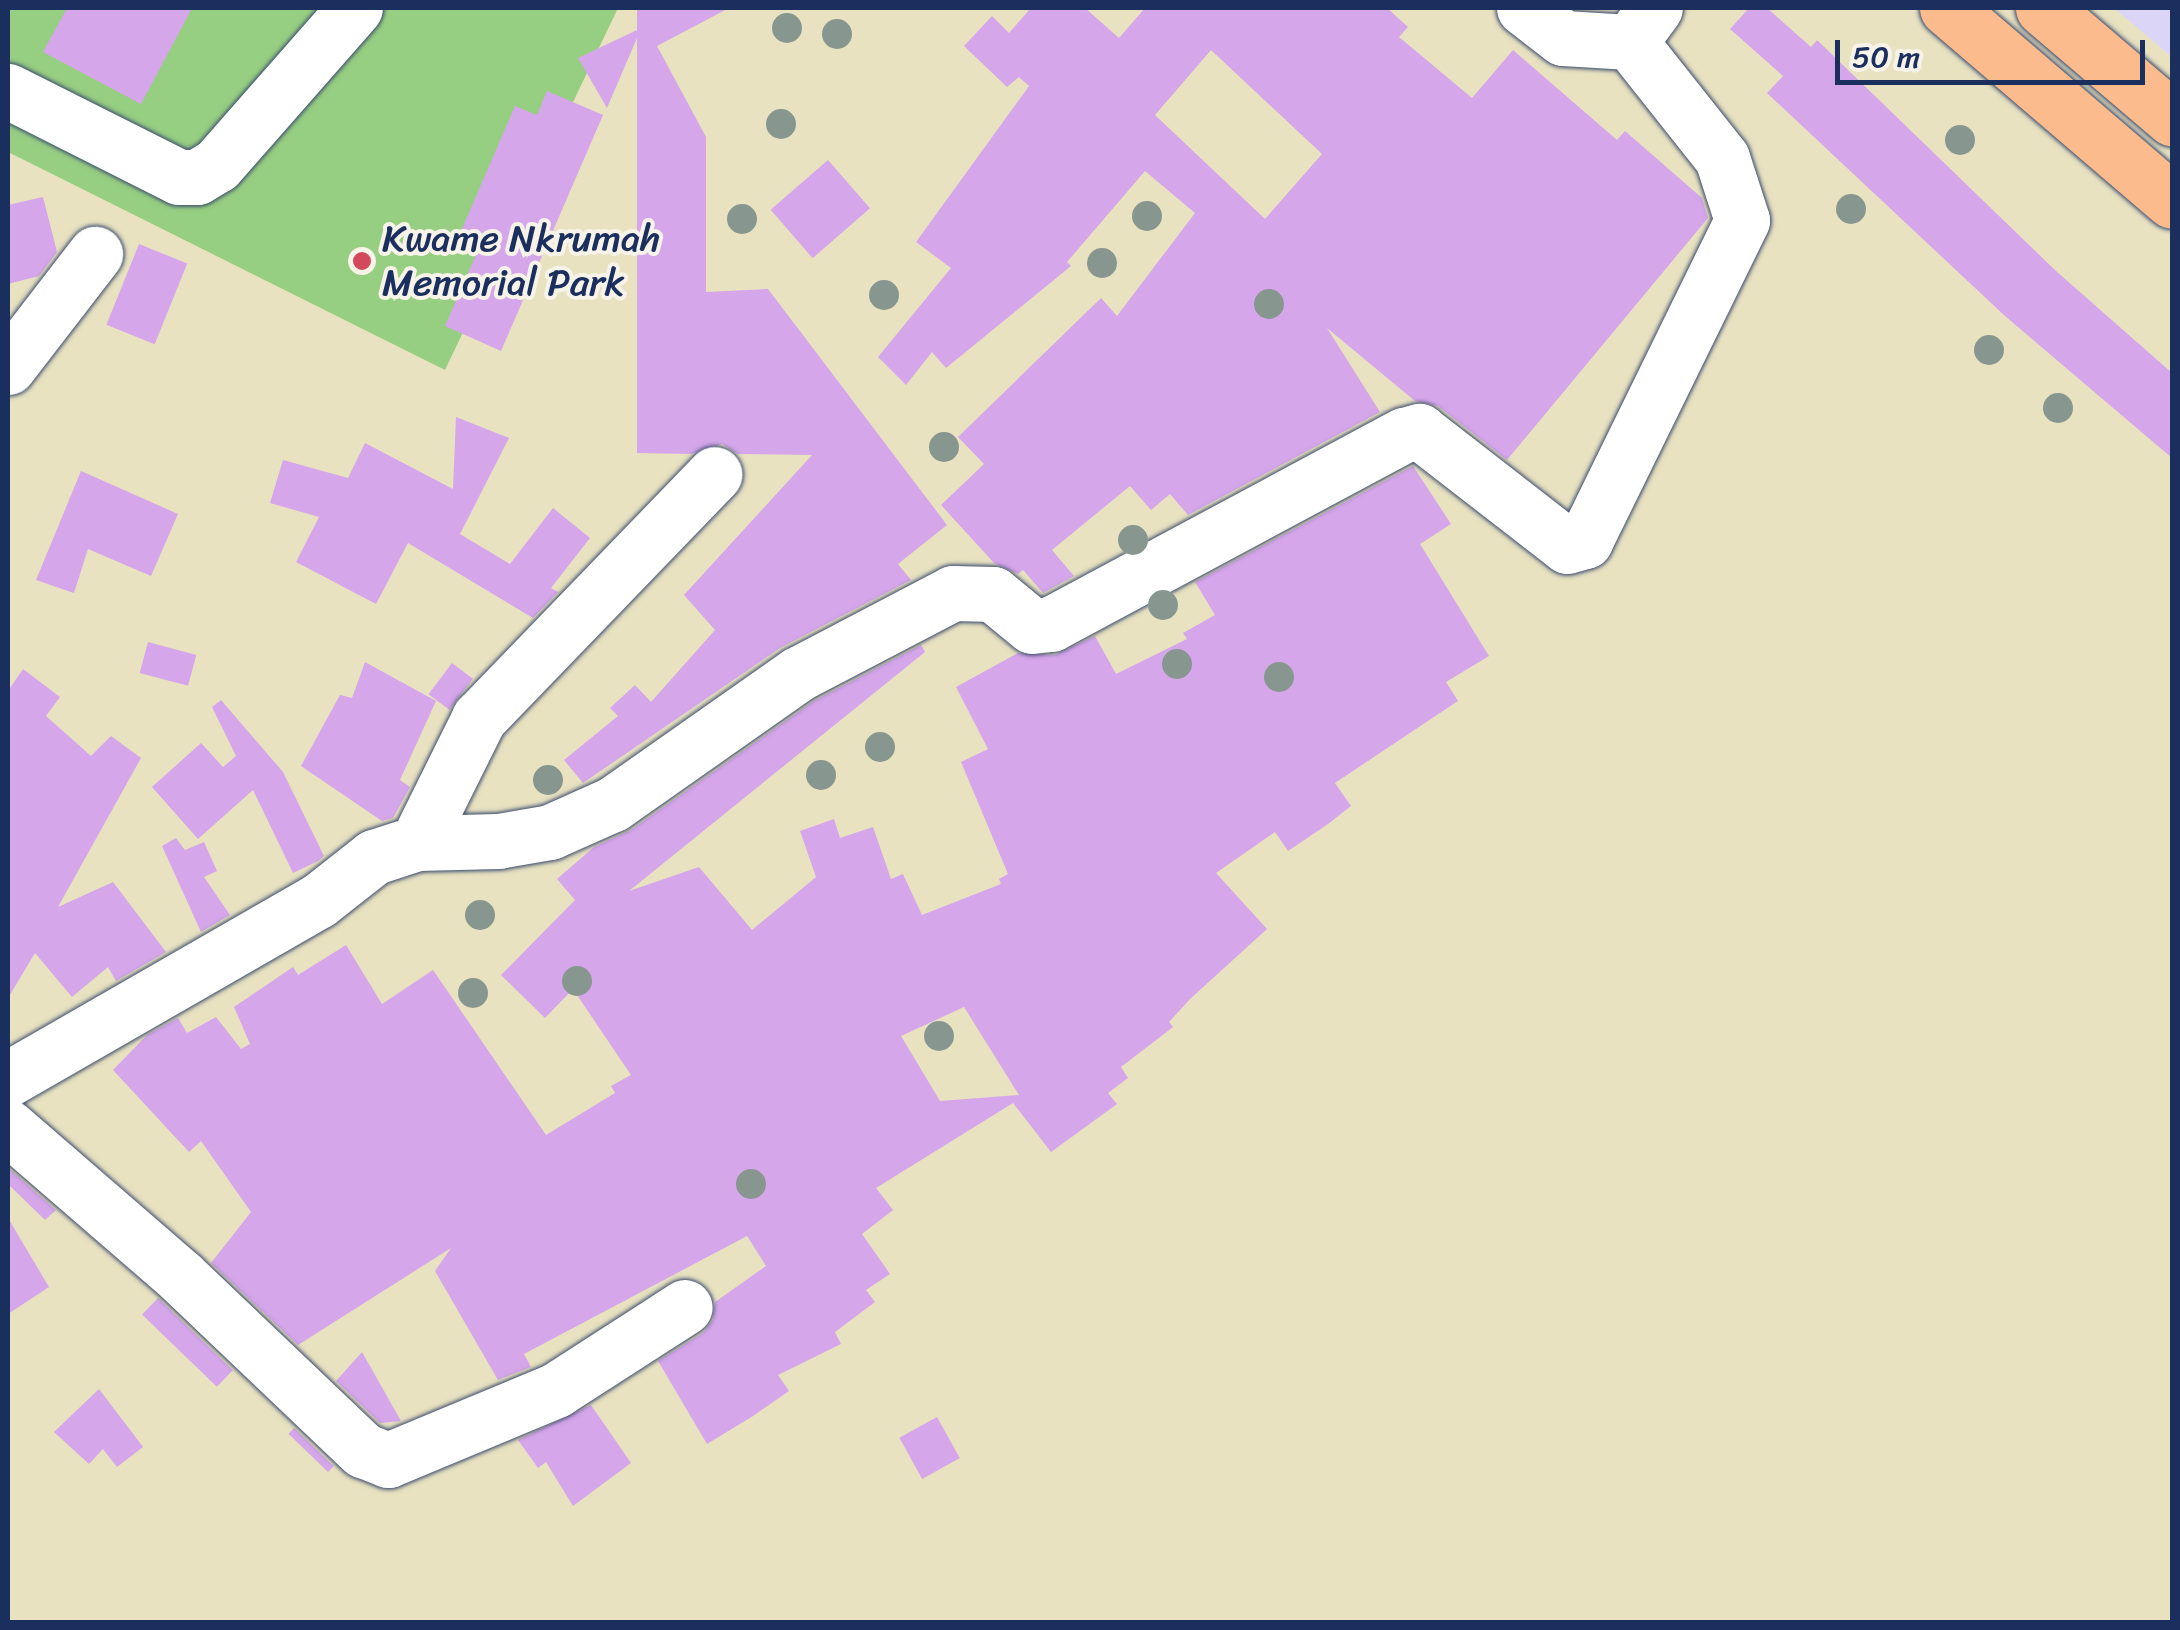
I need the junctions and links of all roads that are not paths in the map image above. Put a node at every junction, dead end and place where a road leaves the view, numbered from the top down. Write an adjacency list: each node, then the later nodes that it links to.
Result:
1 (355, 8): 6 (street)
2 (1524, 8): 5 (street)
3 (1947, 8): 8 (main road)
4 (2043, 8): 7 (main road)
5 (1642, 24): 12 (street)
6 (8, 91)
7 (2172, 118)
8 (2172, 201)
9 (95, 254): 10 (street)
10 (8, 366)
11 (715, 474): 12 (street)
12 (417, 843): 13 (street)
13 (8, 1079)
14 (8, 1127): 15 (street)
15 (685, 1308)

